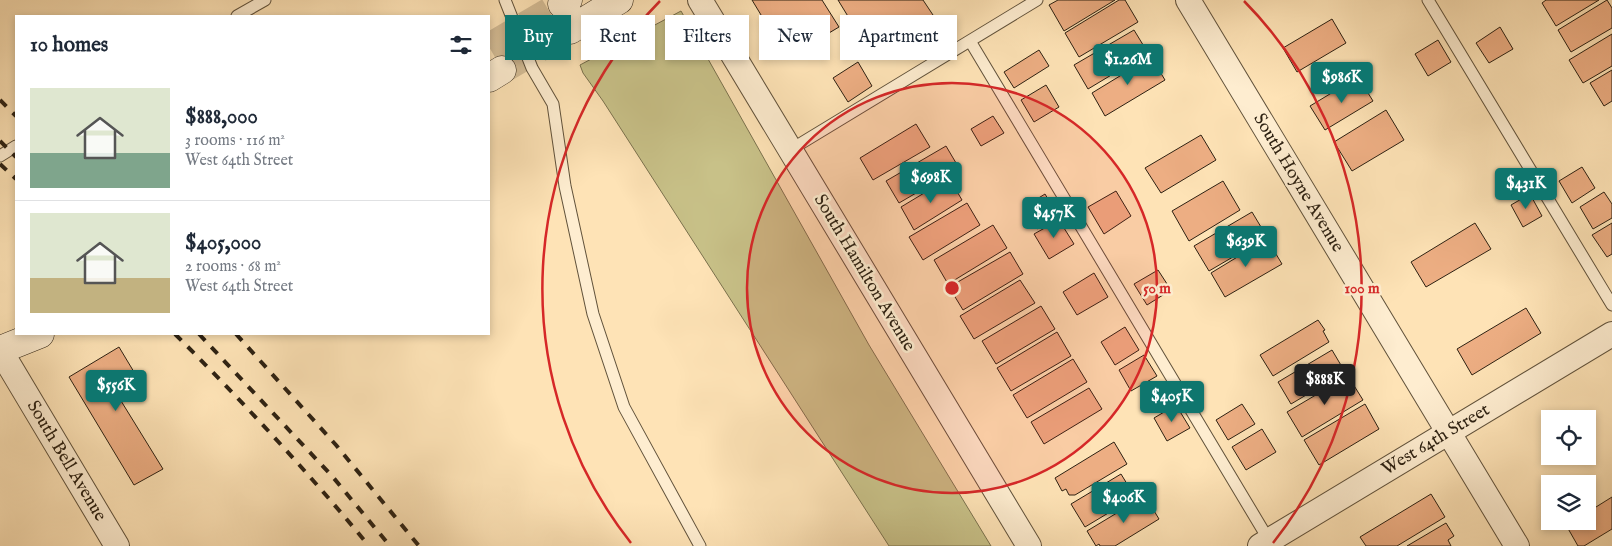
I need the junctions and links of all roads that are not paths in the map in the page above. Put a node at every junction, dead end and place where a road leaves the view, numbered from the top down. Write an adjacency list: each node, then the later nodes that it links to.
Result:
1 (265, 0): 8 (lane)
2 (505, 0): 22 (lane)
3 (619, 0): 9 (main road)
4 (700, 0): 12 (street, South Hamilton Avenue)
5 (1037, 0): 10 (lane)
6 (1188, 0): 19 (street, South Hoyne Avenue)
7 (1428, 0): 14 (lane)
8 (239, 15)
9 (571, 29)
10 (970, 41): 12 (lane); 20 (lane)
11 (15, 147): 13 (lane)
12 (790, 150): 23 (street, South Hamilton Avenue)
13 (0, 156)
14 (1612, 305)
15 (1612, 334): 19 (street, West 64th Street)
16 (19, 335): 18 (main road)
17 (38, 335): 18 (main road)
18 (0, 350): 21 (street, South Bell Avenue)
19 (1448, 433): 20 (street, West 64th Street); 24 (street, South Hoyne Avenue)
20 (1267, 544)
21 (117, 546)
22 (700, 546)
23 (1029, 546)
24 (1517, 546)

